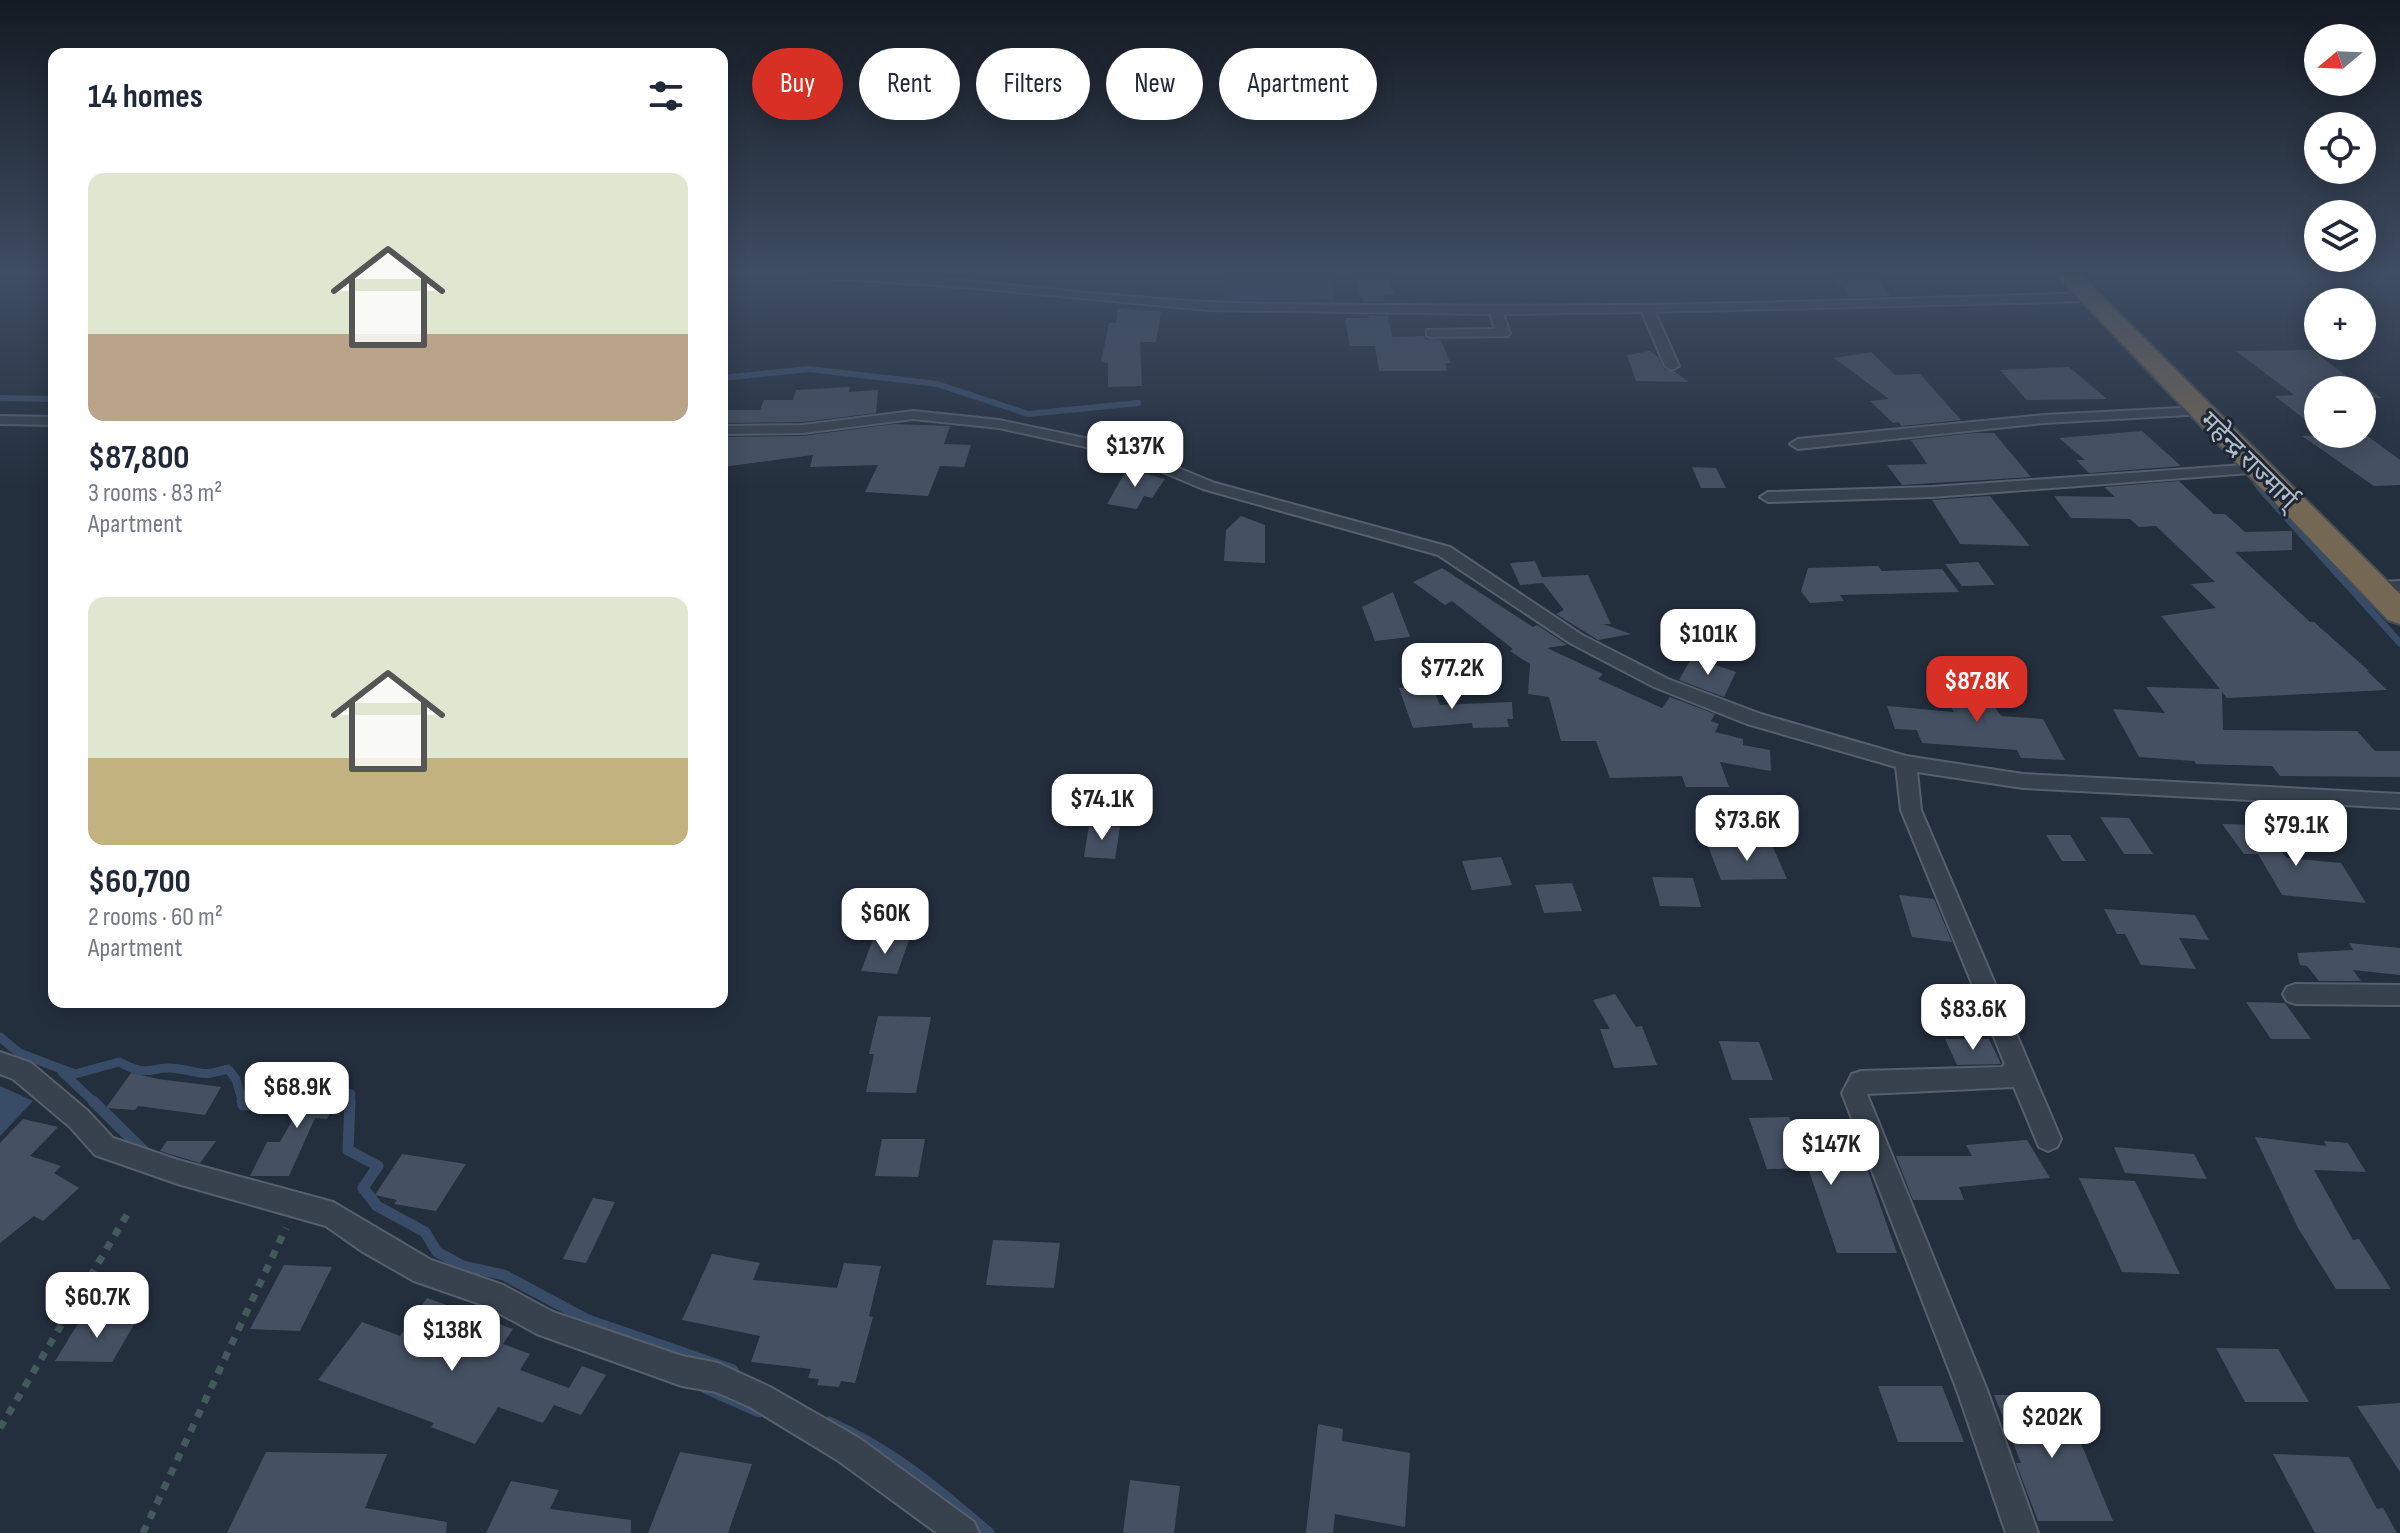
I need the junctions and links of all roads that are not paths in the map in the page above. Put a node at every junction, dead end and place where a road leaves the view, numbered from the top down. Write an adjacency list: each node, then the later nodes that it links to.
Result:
1 (1663, 345): 3 (street)
2 (2135, 345): 4 (highway, महेन्द्र राज्मार्ग्)
3 (1672, 366)
4 (2200, 411): 8 (street); 9 (highway, महेन्द्र राज्मार्ग्)
5 (0, 420): 6 (street)
6 (48, 421)
7 (728, 430): 13 (street)
8 (1798, 444)
9 (2258, 469): 10 (street); 11 (highway, महेन्द्र राज्मार्ग्)
10 (1768, 497)
11 (2387, 586): 12 (highway, महेन्द्र राज्मार्ग्)
12 (2400, 613)
13 (1906, 763): 14 (street); 18 (street)
14 (2400, 801)
15 (2295, 994): 16 (street)
16 (2400, 995)
17 (0, 1063): 20 (street)
18 (2018, 1067): 19 (street); 21 (street)
19 (2048, 1139)
20 (963, 1533)
21 (2022, 1533)

